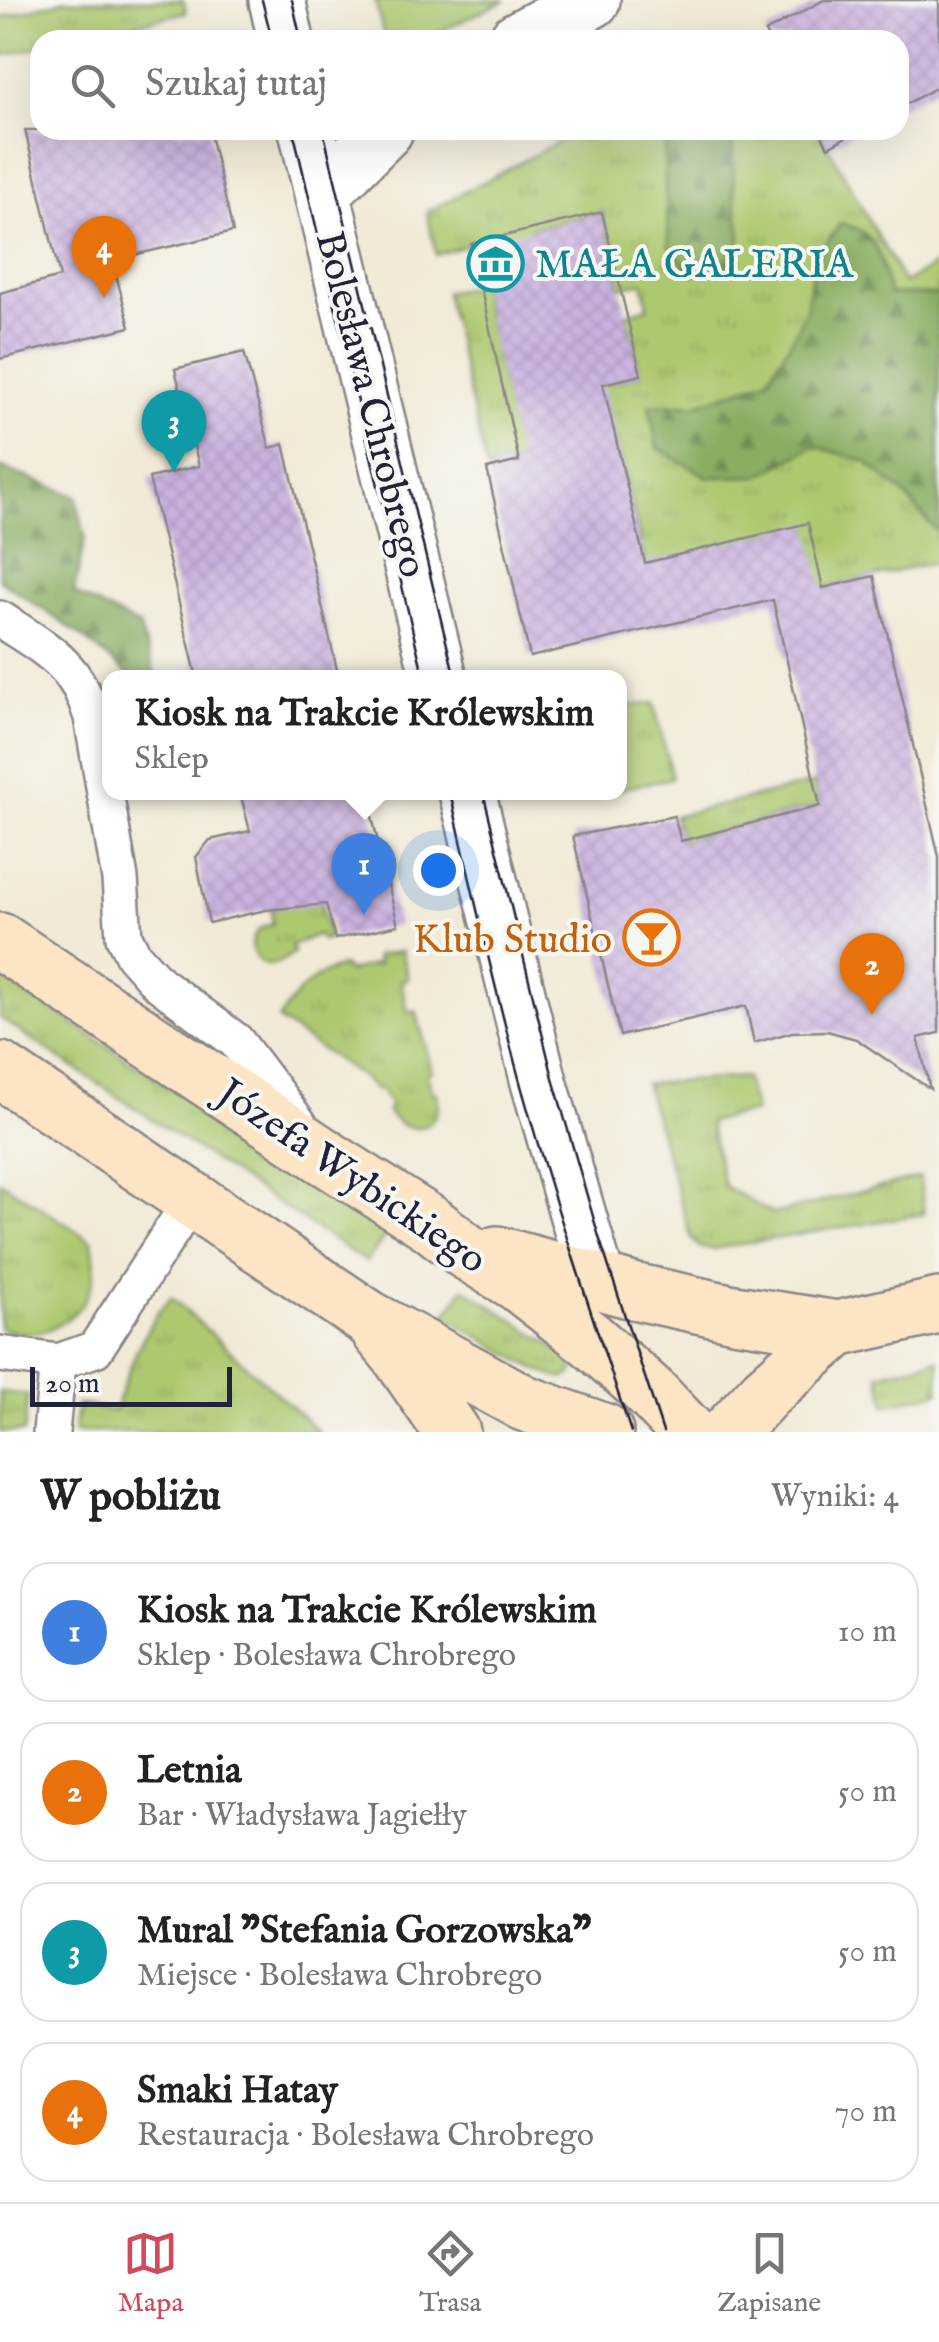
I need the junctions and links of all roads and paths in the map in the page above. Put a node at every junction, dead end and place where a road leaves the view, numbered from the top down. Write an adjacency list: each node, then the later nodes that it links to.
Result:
1 (277, 0): 3 (street)
2 (592, 0): 4 (street)
3 (284, 30)
4 (536, 30)
5 (309, 140): 7 (street, Bolesława Chrobrego)
6 (375, 140): 7 (street)
7 (321, 188): 9 (street, Bolesława Chrobrego)
8 (0, 619): 10 (lane)
9 (437, 670)
10 (102, 775)
11 (106, 800): 15 (lane)
12 (469, 800): 18 (street)
13 (0, 941): 15 (main road, Józefa Wybickiego)
14 (0, 1070): 16 (main road)
15 (324, 1156): 17 (main road, Józefa Wybickiego)
16 (191, 1201): 20 (main road); 23 (lane)
17 (430, 1224): 18 (main road); 27 (main road, Józefa Wybickiego)
18 (597, 1281): 21 (main road)
19 (939, 1306): 21 (main road)
20 (368, 1318): 25 (main road); 26 (main road)
21 (837, 1329): 28 (main road)
22 (0, 1354): 23 (lane)
23 (58, 1362): 24 (lane)
24 (51, 1432)
25 (452, 1432)
26 (606, 1432)
27 (688, 1432)
28 (729, 1432)

